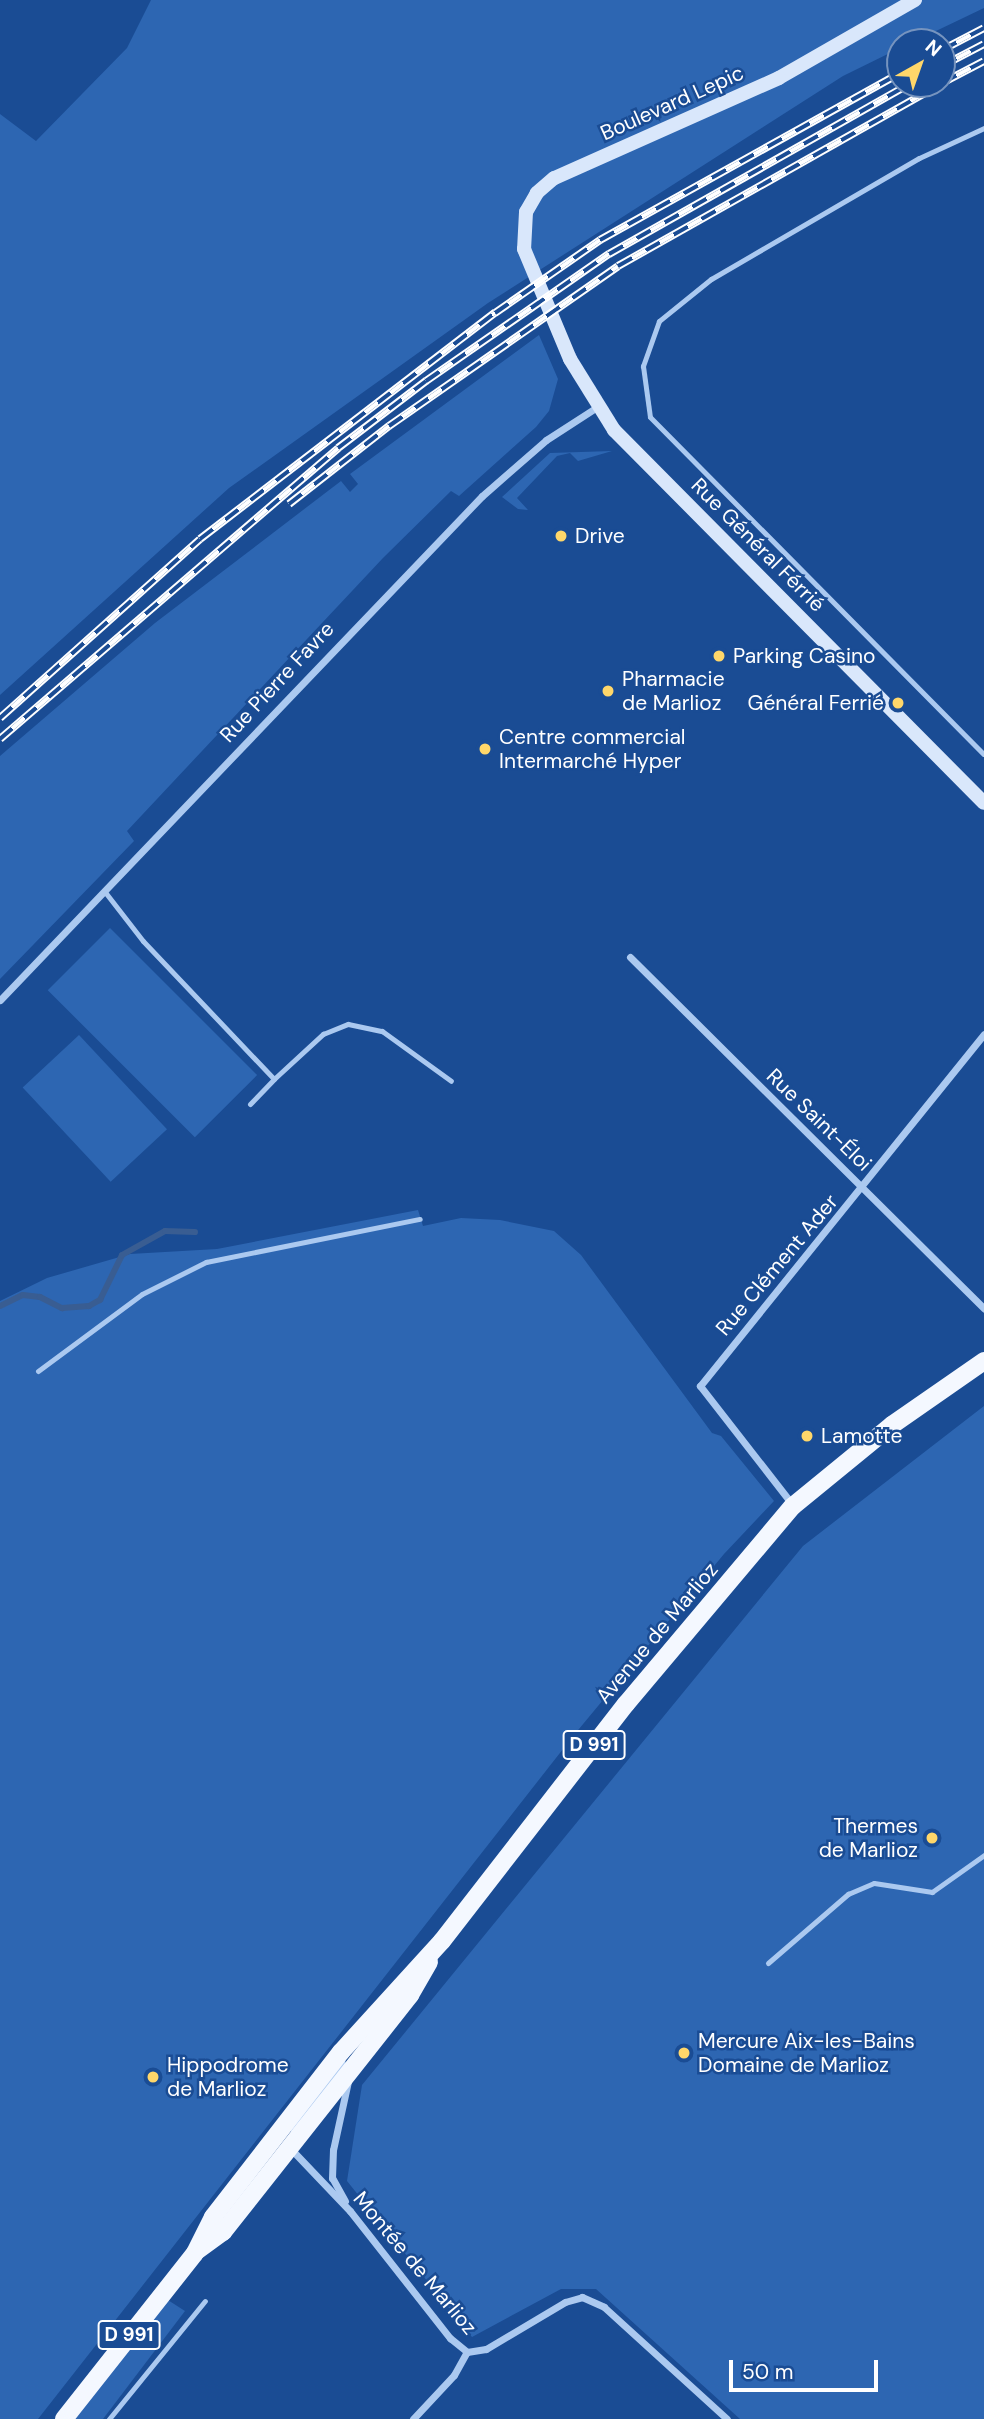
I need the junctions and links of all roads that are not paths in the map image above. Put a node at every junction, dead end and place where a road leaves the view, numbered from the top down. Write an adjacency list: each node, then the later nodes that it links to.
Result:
1 (915, 0): 3 (main road, Boulevard Lepic)
2 (984, 128): 5 (lane)
3 (540, 290): 4 (main road, Rue Général Férrié)
4 (597, 407): 6 (main road, Rue Général Férrié); 7 (street, Rue Pierre Favre)
5 (984, 754)
6 (984, 803)
7 (105, 892): 9 (street, Rue Pierre Favre); 11 (lane)
8 (630, 957): 14 (street, Rue Saint-Éloi)
9 (0, 1000)
10 (984, 1034): 14 (street, Rue Clément Ader)
11 (274, 1079): 12 (lane); 13 (lane)
12 (451, 1081)
13 (250, 1104)
14 (864, 1188): 16 (street, Rue Saint-Éloi); 20 (street, Rue Clément Ader)
15 (420, 1219): 18 (lane)
16 (984, 1309)
17 (984, 1361): 19 (main road, Avenue de Marlioz)
18 (38, 1371)
19 (828, 1479): 20 (main road, Avenue de Marlioz); 21 (main road, Avenue de Marlioz)
20 (793, 1506): 21 (main road, Avenue de Marlioz)
21 (752, 1554): 23 (main road, Avenue de Marlioz / D 991)
22 (984, 1855): 24 (lane)
23 (442, 1941): 25 (main road, Avenue de Marlioz); 26 (main road, Avenue de Marlioz / D 991)
24 (768, 1963)
25 (341, 2052): 27 (lane); 29 (main road, Avenue de Marlioz)
26 (350, 2070): 27 (main road, Avenue de Marlioz / D 991); 28 (street)
27 (290, 2147): 28 (street, Montée de Marlioz); 29 (main road, Avenue de Marlioz / D 991)
28 (351, 2211): 31 (street, Montée de Marlioz)
29 (195, 2253): 32 (main road, D 991)
30 (205, 2301): 33 (lane)
31 (467, 2353): 34 (street); 35 (street, Montée de Marlioz)
32 (64, 2419)
33 (109, 2419)
34 (413, 2419)
35 (727, 2419)

